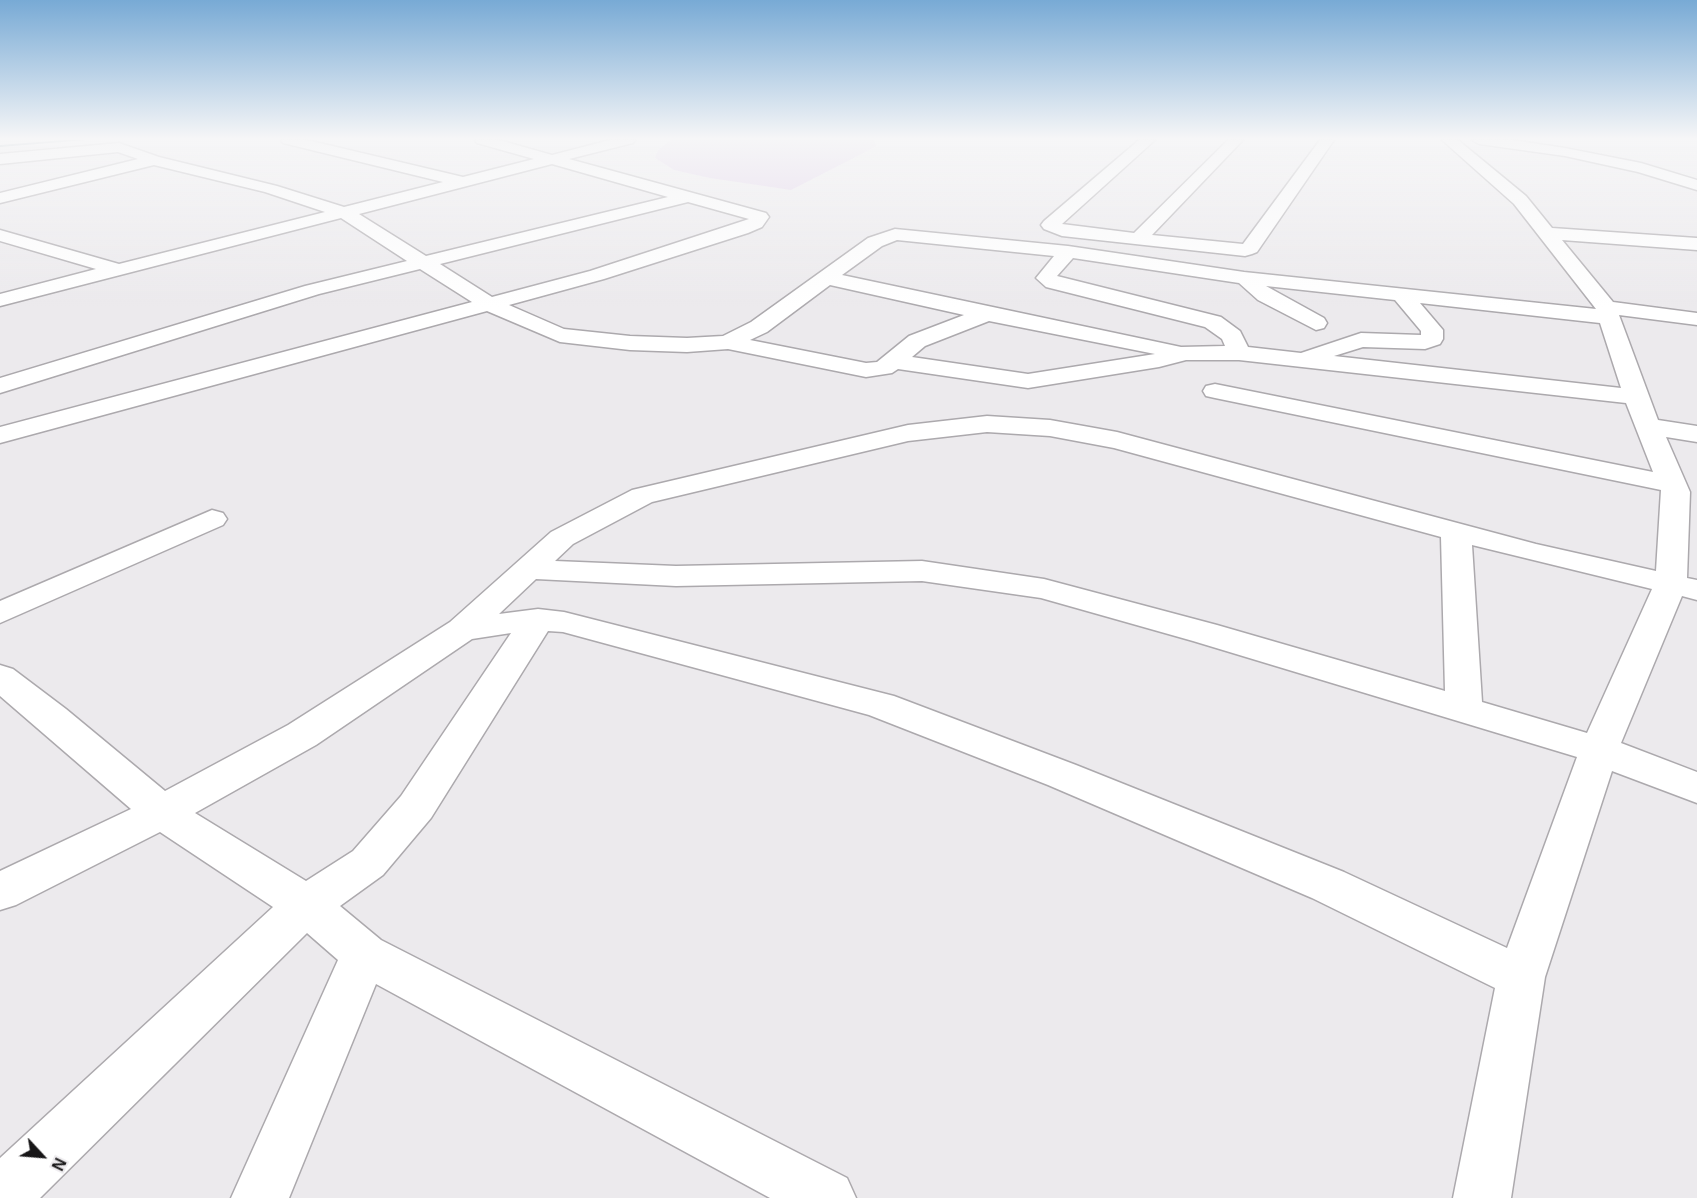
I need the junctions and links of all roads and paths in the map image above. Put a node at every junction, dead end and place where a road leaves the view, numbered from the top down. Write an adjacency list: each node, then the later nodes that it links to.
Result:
1 (293, 196): 9 (street)
2 (409, 196): 9 (street)
3 (679, 196): 8 (street)
4 (1084, 196): 12 (street)
5 (1181, 196): 12 (street)
6 (1287, 196): 12 (street)
7 (1515, 196): 10 (street)
8 (686, 198): 15 (street); 21 (street)
9 (345, 213): 15 (street); 16 (street)
10 (1546, 233): 13 (street); 22 (street)
11 (0, 235): 16 (street)
12 (1138, 239)
13 (1697, 244)
14 (1068, 252): 17 (street); 18 (street); 28 (street)
15 (426, 262): 21 (street); 31 (street)
16 (122, 271): 20 (street)
17 (827, 278): 23 (street); 26 (street)
18 (1244, 278): 19 (street); 25 (street)
19 (1400, 293): 22 (street); 29 (street)
20 (0, 300)
21 (491, 305): 26 (street); 36 (street)
22 (1608, 312): 24 (street); 33 (street)
23 (987, 314): 27 (street); 30 (street)
24 (1697, 319)
25 (1316, 323)
26 (728, 342): 30 (street)
27 (1185, 353): 28 (street); 30 (street)
28 (1239, 353): 29 (street)
29 (1296, 359): 33 (street)
30 (893, 361)
31 (0, 386)
32 (1215, 391): 37 (street)
33 (1637, 397): 34 (street)
34 (1648, 426): 35 (street); 37 (street)
35 (1697, 434)
36 (0, 435)
37 (1672, 484): 41 (street)
38 (212, 519): 42 (street)
39 (1456, 532): 40 (street); 41 (street); 46 (street)
40 (526, 569): 44 (street); 46 (street)
41 (1684, 587): 47 (street)
42 (0, 613)
43 (538, 619): 44 (street); 51 (street); 53 (street)
44 (462, 630): 49 (street)
45 (0, 677): 49 (street)
46 (1464, 710): 47 (street)
47 (1599, 750): 48 (street); 53 (street)
48 (1697, 788)
49 (162, 812): 50 (street); 51 (street)
50 (0, 892)
51 (306, 905): 52 (street); 54 (street)
52 (364, 954): 55 (street); 56 (street)
53 (1521, 977): 57 (street)
54 (0, 1197)
55 (260, 1198)
56 (826, 1198)
57 (1482, 1198)

